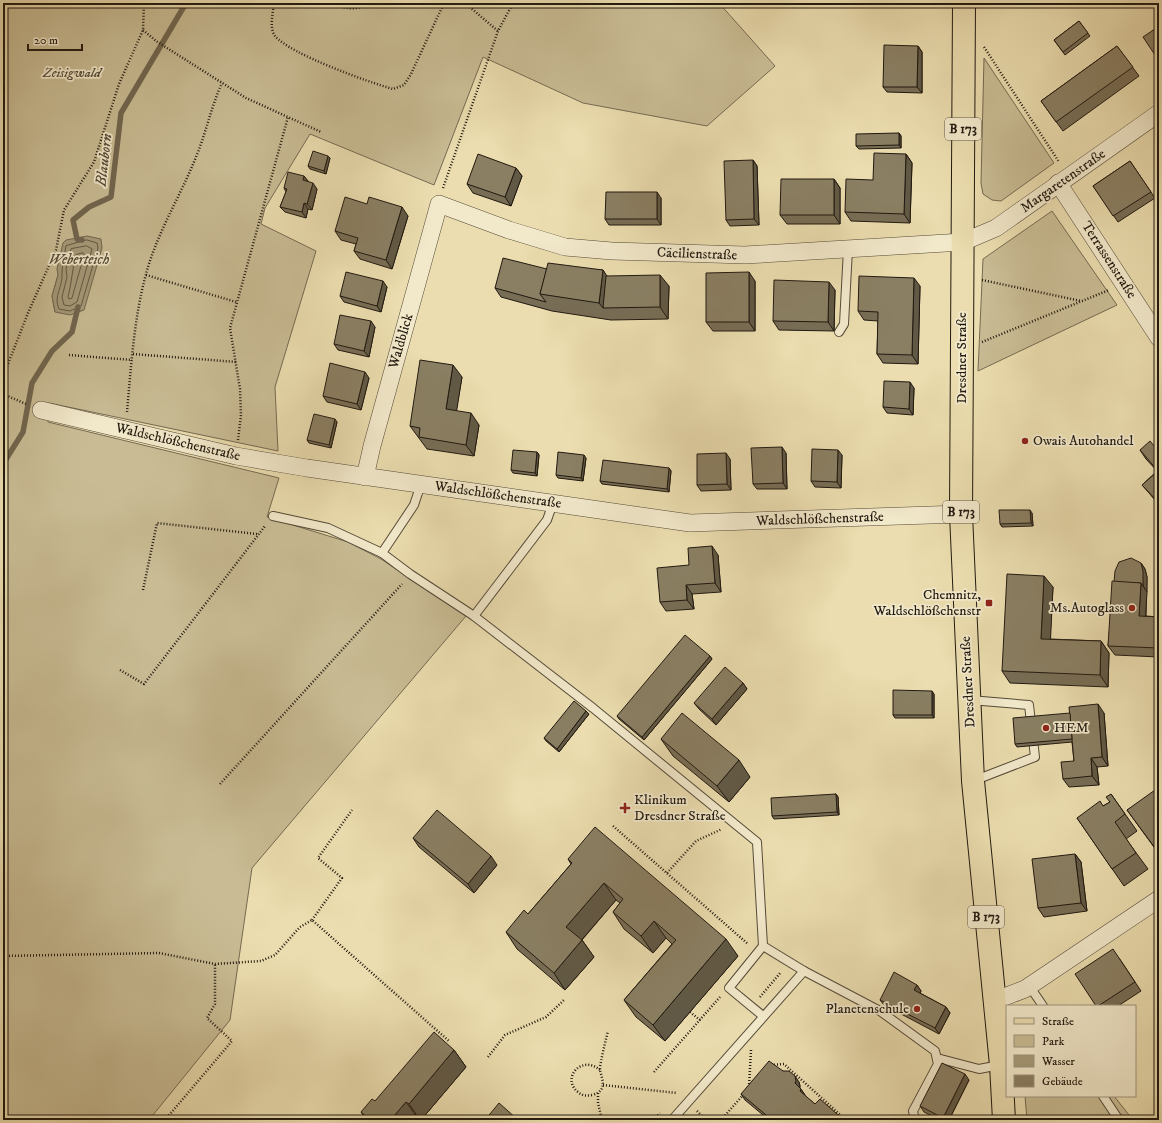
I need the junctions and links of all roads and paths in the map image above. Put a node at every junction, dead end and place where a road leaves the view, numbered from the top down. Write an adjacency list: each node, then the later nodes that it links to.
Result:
1 (144, 3): 9 (path)
2 (274, 3): 5 (path)
3 (336, 3): 4 (path)
4 (371, 3)
5 (444, 3)
6 (465, 3): 10 (path)
7 (513, 3): 10 (path)
8 (964, 3): 18 (main road, Dresdner Straße / B 173)
9 (143, 30): 12 (path); 32 (path)
10 (498, 31): 17 (path)
11 (980, 41): 16 (path)
12 (222, 83): 14 (path); 20 (path)
13 (1159, 113): 16 (street, Margaretenstraße)
14 (288, 117): 15 (path); 24 (path)
15 (321, 132)
16 (1063, 180): 18 (street, Margaretenstraße); 22 (street, Terrassenstraße)
17 (439, 204): 19 (street, Cäcilienstraße); 37 (street, Waldblick)
18 (963, 242): 19 (street, Cäcilienstraße); 21 (main road, Dresdner Straße / B 173)
19 (848, 249): 25 (lane)
20 (146, 275): 24 (path); 28 (path)
21 (962, 276): 23 (path); 27 (main road, Dresdner Straße / B 173)
22 (1124, 284): 23 (path); 26 (street, Terrassenstraße)
23 (1082, 301): 27 (path)
24 (236, 302): 31 (path)
25 (839, 332)
26 (1159, 338)
27 (962, 350): 40 (main road, Dresdner Straße / B 173)
28 (133, 354): 30 (path); 31 (path)
29 (69, 355): 30 (path)
30 (132, 360): 35 (path)
31 (237, 362): 36 (path)
32 (3, 384)
33 (3, 394): 34 (path)
34 (41, 410): 35 (street, Waldschlößchenstraße)
35 (125, 431): 36 (street, Waldschlößchenstraße)
36 (236, 456): 37 (street, Waldschlößchenstraße)
37 (365, 477): 38 (street, Waldschlößchenstraße)
38 (421, 484): 39 (street, Waldschlößchenstraße); 43 (lane)
39 (553, 503): 40 (street, Waldschlößchenstraße); 46 (lane)
40 (961, 514): 48 (main road, Dresdner Straße / B 173)
41 (273, 516): 42 (path); 43 (lane)
42 (258, 534): 45 (path); 47 (path)
43 (382, 553): 44 (lane)
44 (410, 574): 46 (lane); 50 (path)
45 (143, 590)
46 (474, 616): 52 (lane)
47 (120, 670)
48 (969, 700): 49 (main road, Dresdner Straße / B 173); 49 (lane)
49 (973, 781): 65 (main road, Dresdner Straße / B 173)
50 (220, 784)
51 (352, 810): 56 (path)
52 (735, 824): 54 (path); 57 (lane)
53 (613, 826): 54 (path)
54 (667, 873): 58 (path)
55 (1159, 899): 62 (street)
56 (312, 920): 60 (path); 72 (path)
57 (763, 946): 58 (lane); 61 (lane)
58 (757, 953): 63 (lane)
59 (3, 956): 60 (path)
60 (214, 964): 87 (path)
61 (804, 972): 68 (lane); 76 (lane)
62 (1030, 986): 65 (street); 66 (lane)
63 (729, 988): 68 (lane); 69 (path)
64 (564, 1000): 75 (path)
65 (994, 1001): 77 (main road, Dresdner Straße / B 173)
66 (1042, 1005)
67 (690, 1012): 69 (path)
68 (764, 1016): 70 (lane)
69 (700, 1020): 80 (path)
70 (751, 1030): 83 (path); 89 (lane)
71 (608, 1031): 79 (path)
72 (442, 1035): 73 (path); 74 (path)
73 (437, 1041)
74 (450, 1042)
75 (488, 1057)
76 (937, 1058): 77 (lane); 92 (lane)
77 (1001, 1065): 93 (main road, Dresdner Straße / B 173)
78 (767, 1068): 91 (path)
79 (600, 1070): 82 (path); 84 (path)
80 (654, 1072)
81 (753, 1084): 83 (path)
82 (603, 1085): 84 (path); 85 (path)
83 (749, 1089): 90 (path)
84 (598, 1092): 88 (path)
85 (677, 1093)
86 (1104, 1097): 94 (lane)
87 (165, 1120)
88 (602, 1120)
89 (672, 1120)
90 (721, 1120)
91 (846, 1120)
92 (915, 1120)
93 (1004, 1120)
94 (1119, 1120)

